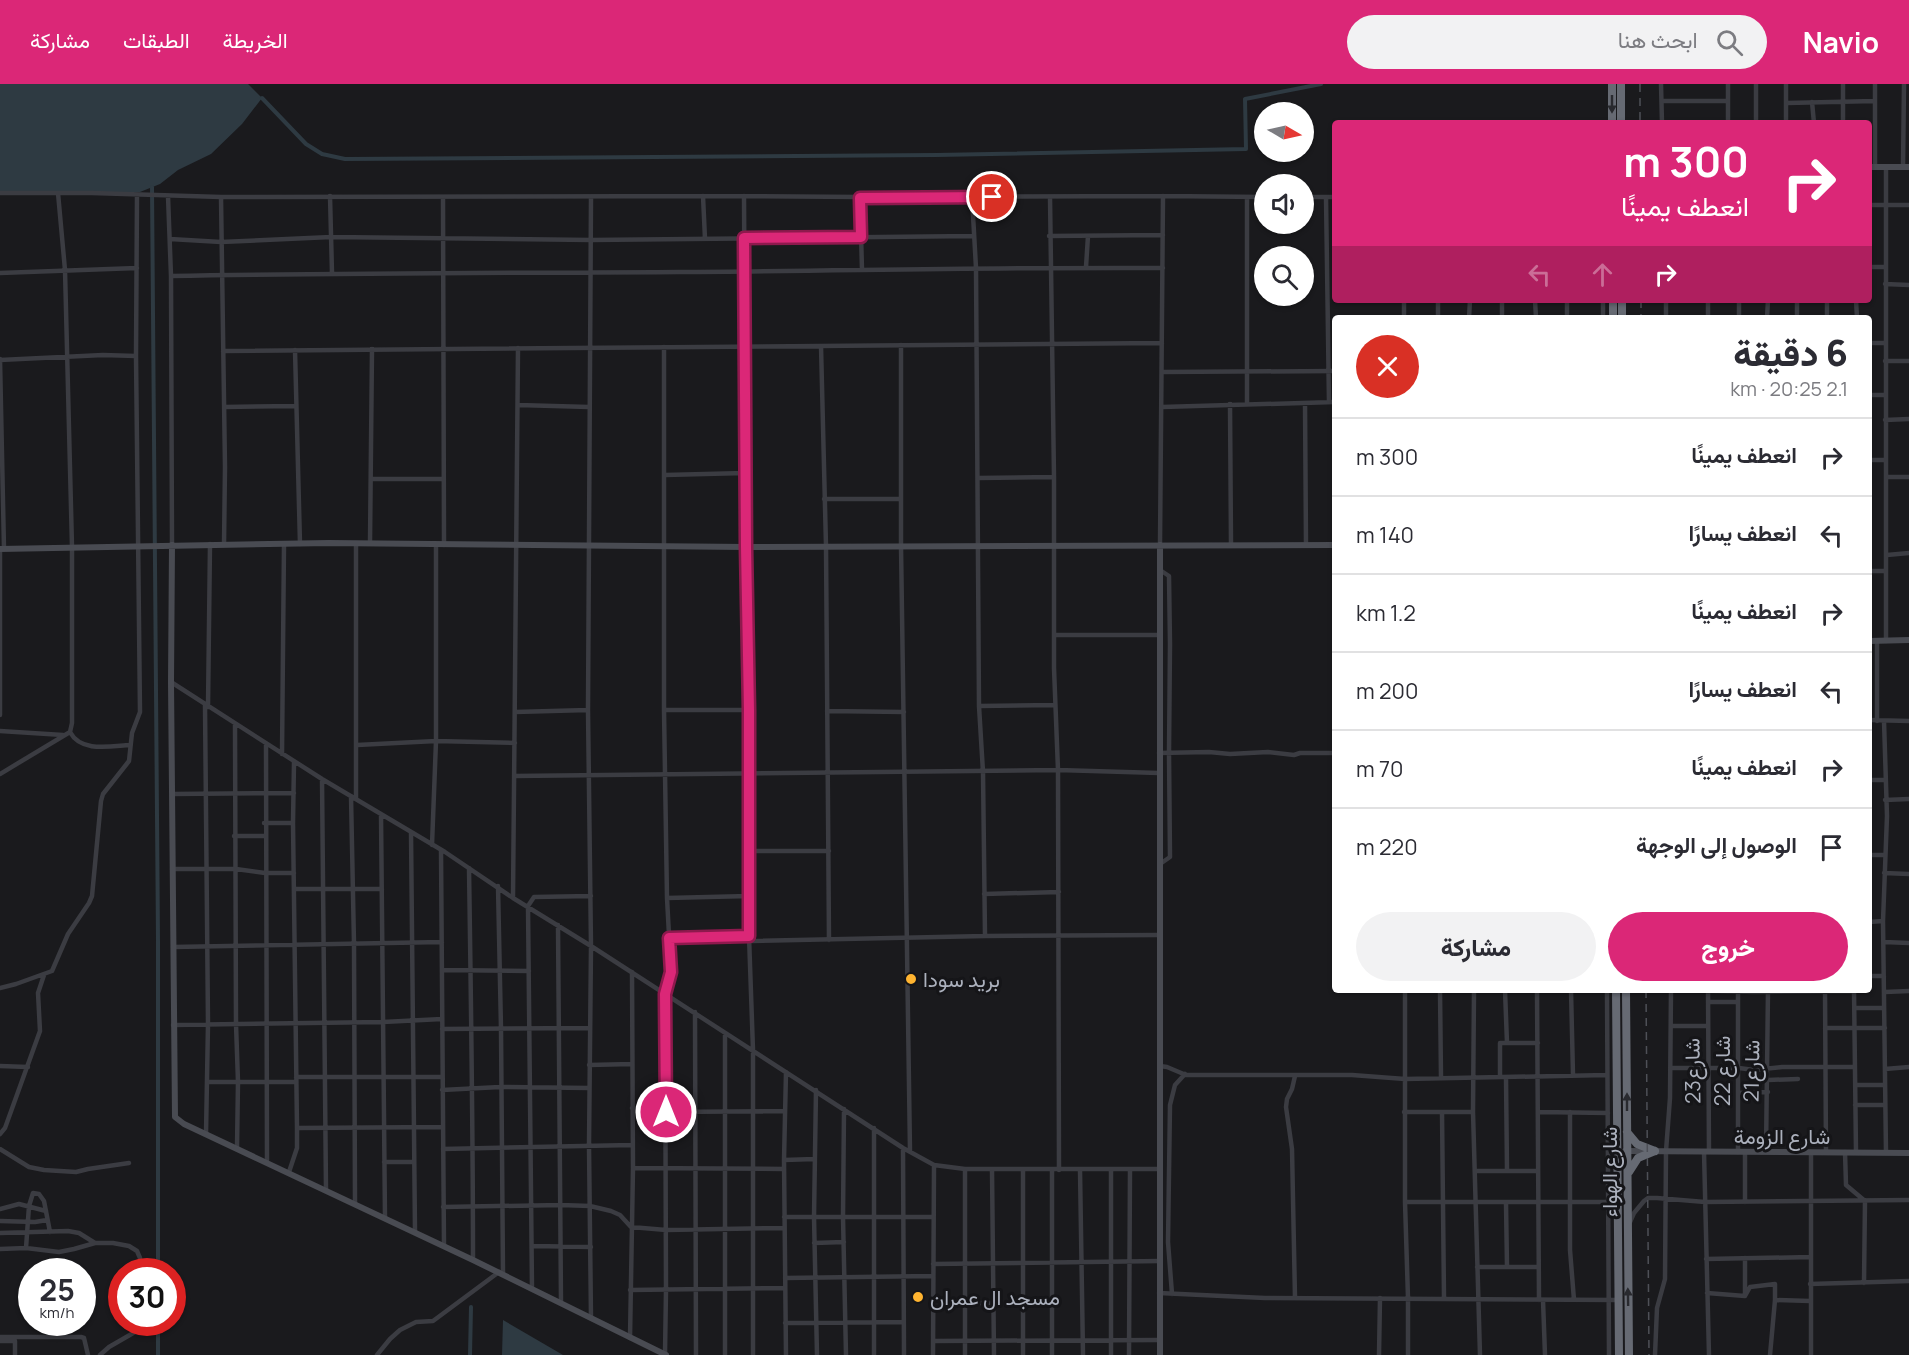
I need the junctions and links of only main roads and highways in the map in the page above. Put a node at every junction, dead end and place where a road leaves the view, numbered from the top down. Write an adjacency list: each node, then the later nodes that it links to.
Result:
1 (1612, 84): 3 (highway, one-way to 3)
2 (1621, 84): 4 (highway)
3 (1612, 120)
4 (1621, 120)
5 (1616, 993): 9 (highway, شارع الهواء)
6 (1626, 993): 7 (highway, شارع الهواء, one-way to 6)
7 (1627, 1131): 8 (highway, شارع الهواء); 8 (highway)
8 (1627, 1175): 10 (highway, شارع الهواء, one-way to 8)
9 (1619, 1355)
10 (1629, 1355)

